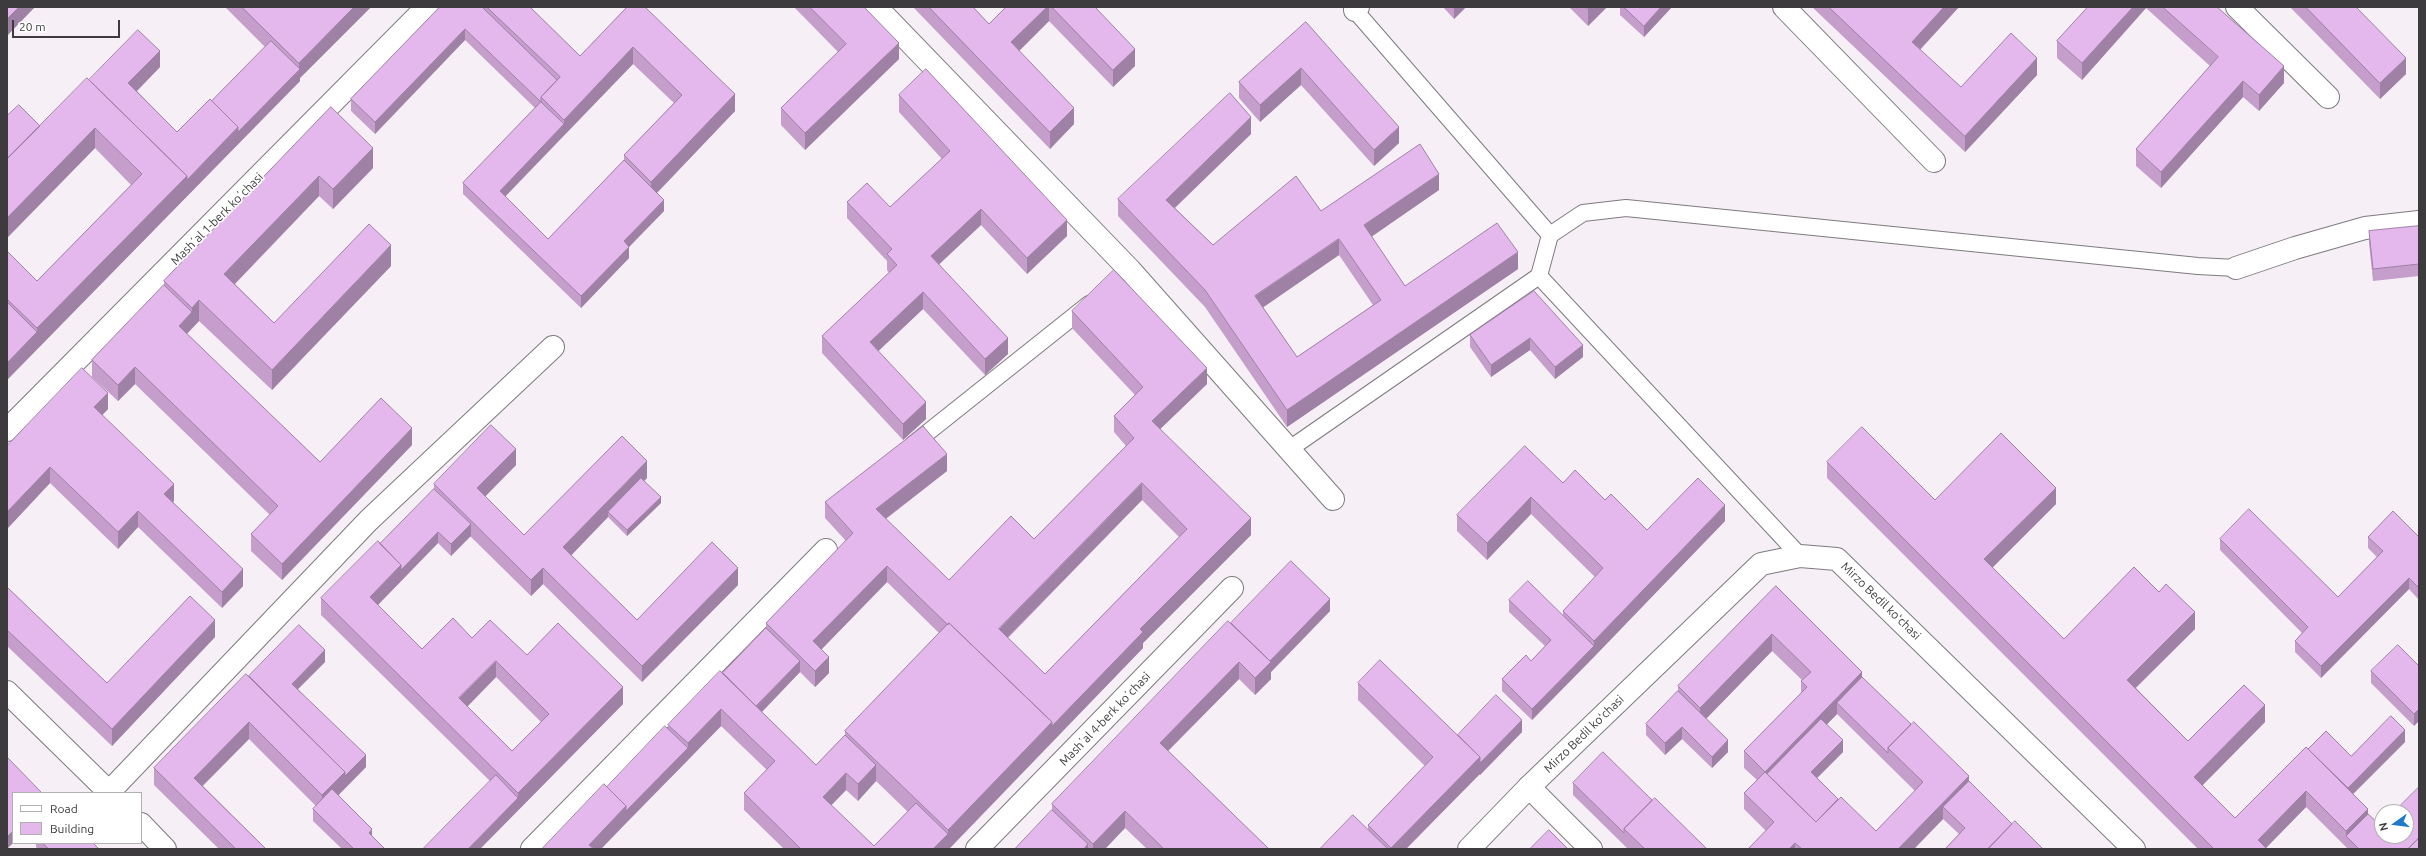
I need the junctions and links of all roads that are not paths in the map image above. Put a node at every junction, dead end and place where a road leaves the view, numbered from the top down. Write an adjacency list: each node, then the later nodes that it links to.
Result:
1 (426, 7): 14 (street, Mashʼal 1-berk koʼchasi)
2 (876, 7): 15 (street)
3 (1784, 7): 7 (street)
4 (2237, 7): 6 (street)
5 (1355, 8): 9 (lane)
6 (2328, 97)
7 (1934, 161)
8 (2419, 222): 10 (street)
9 (1550, 234): 10 (lane); 11 (lane)
10 (2236, 268)
11 (1539, 276): 15 (lane); 19 (lane)
12 (1100, 294): 16 (lane)
13 (553, 347): 23 (street)
14 (7, 430)
15 (1288, 450): 17 (street)
16 (898, 456)
17 (1333, 499)
18 (826, 550): 26 (street)
19 (1800, 556): 22 (street, Mirzo Bedil koʻchasi); 30 (street, Mirzo Bedil koʻchasi)
20 (1232, 588): 27 (street, Mashʼal 4-berk koʼchasi)
21 (7, 692): 23 (street)
22 (1529, 787): 28 (street, Mirzo Bedil koʻchasi); 29 (street)
23 (109, 792)
24 (142, 825): 25 (street)
25 (165, 849)
26 (532, 849)
27 (977, 849)
28 (1469, 849)
29 (1591, 849)
30 (2134, 849)

